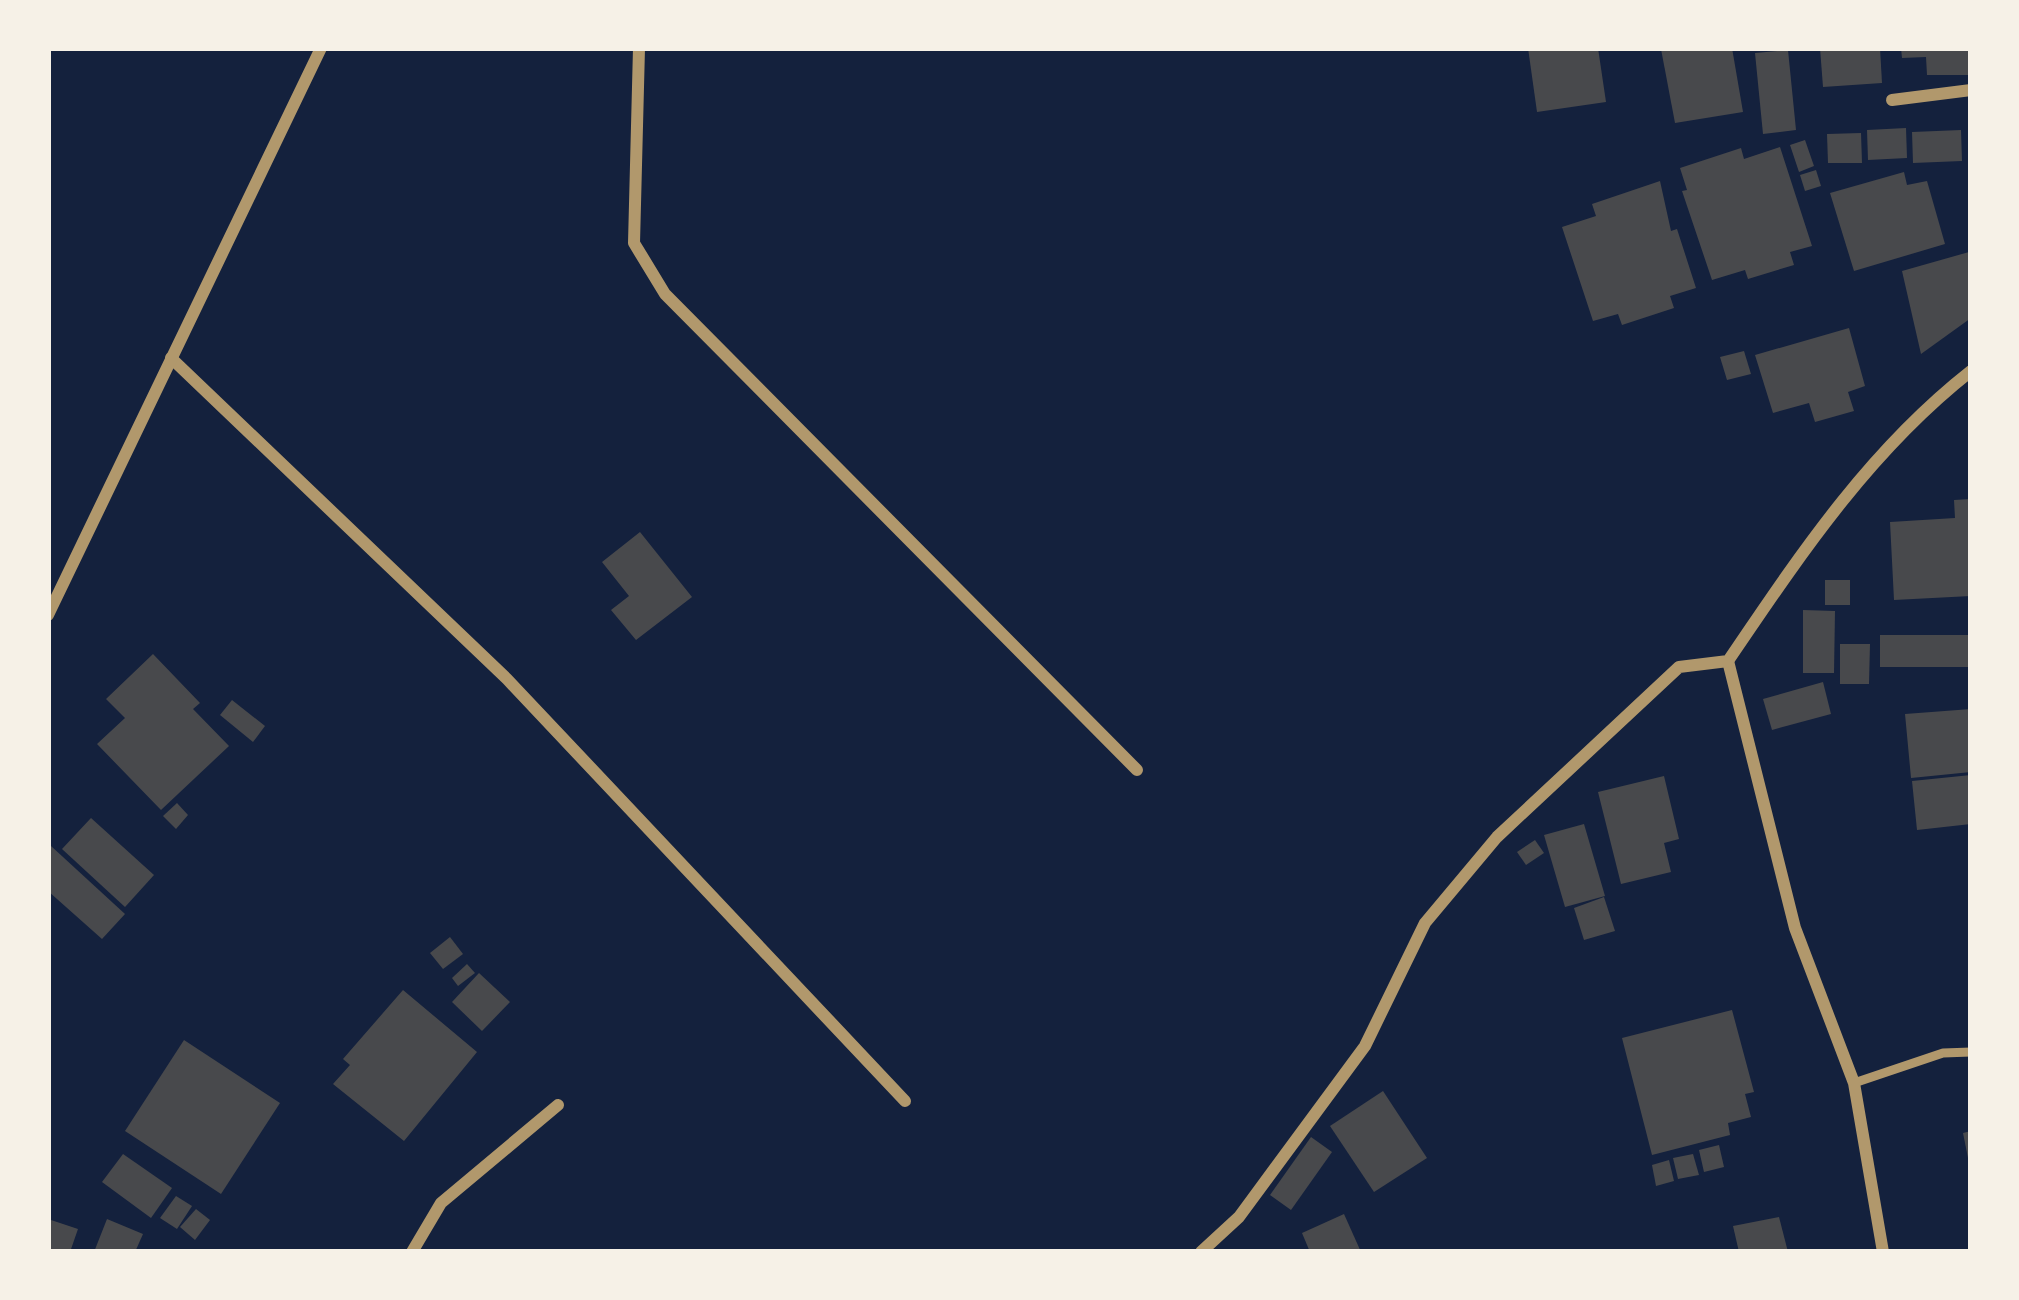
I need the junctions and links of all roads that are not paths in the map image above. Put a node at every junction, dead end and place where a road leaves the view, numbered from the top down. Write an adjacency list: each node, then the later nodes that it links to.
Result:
1 (321, 48): 5 (street)
2 (639, 48): 9 (street)
3 (1971, 90): 4 (street)
4 (1892, 100)
5 (171, 358): 7 (street); 12 (street)
6 (1971, 371): 8 (street)
7 (48, 615)
8 (1728, 662): 11 (street); 15 (street)
9 (1137, 770)
10 (1971, 1052): 11 (lane)
11 (1855, 1083): 16 (street)
12 (905, 1101)
13 (558, 1105): 14 (street)
14 (412, 1252)
15 (1201, 1252)
16 (1883, 1252)

